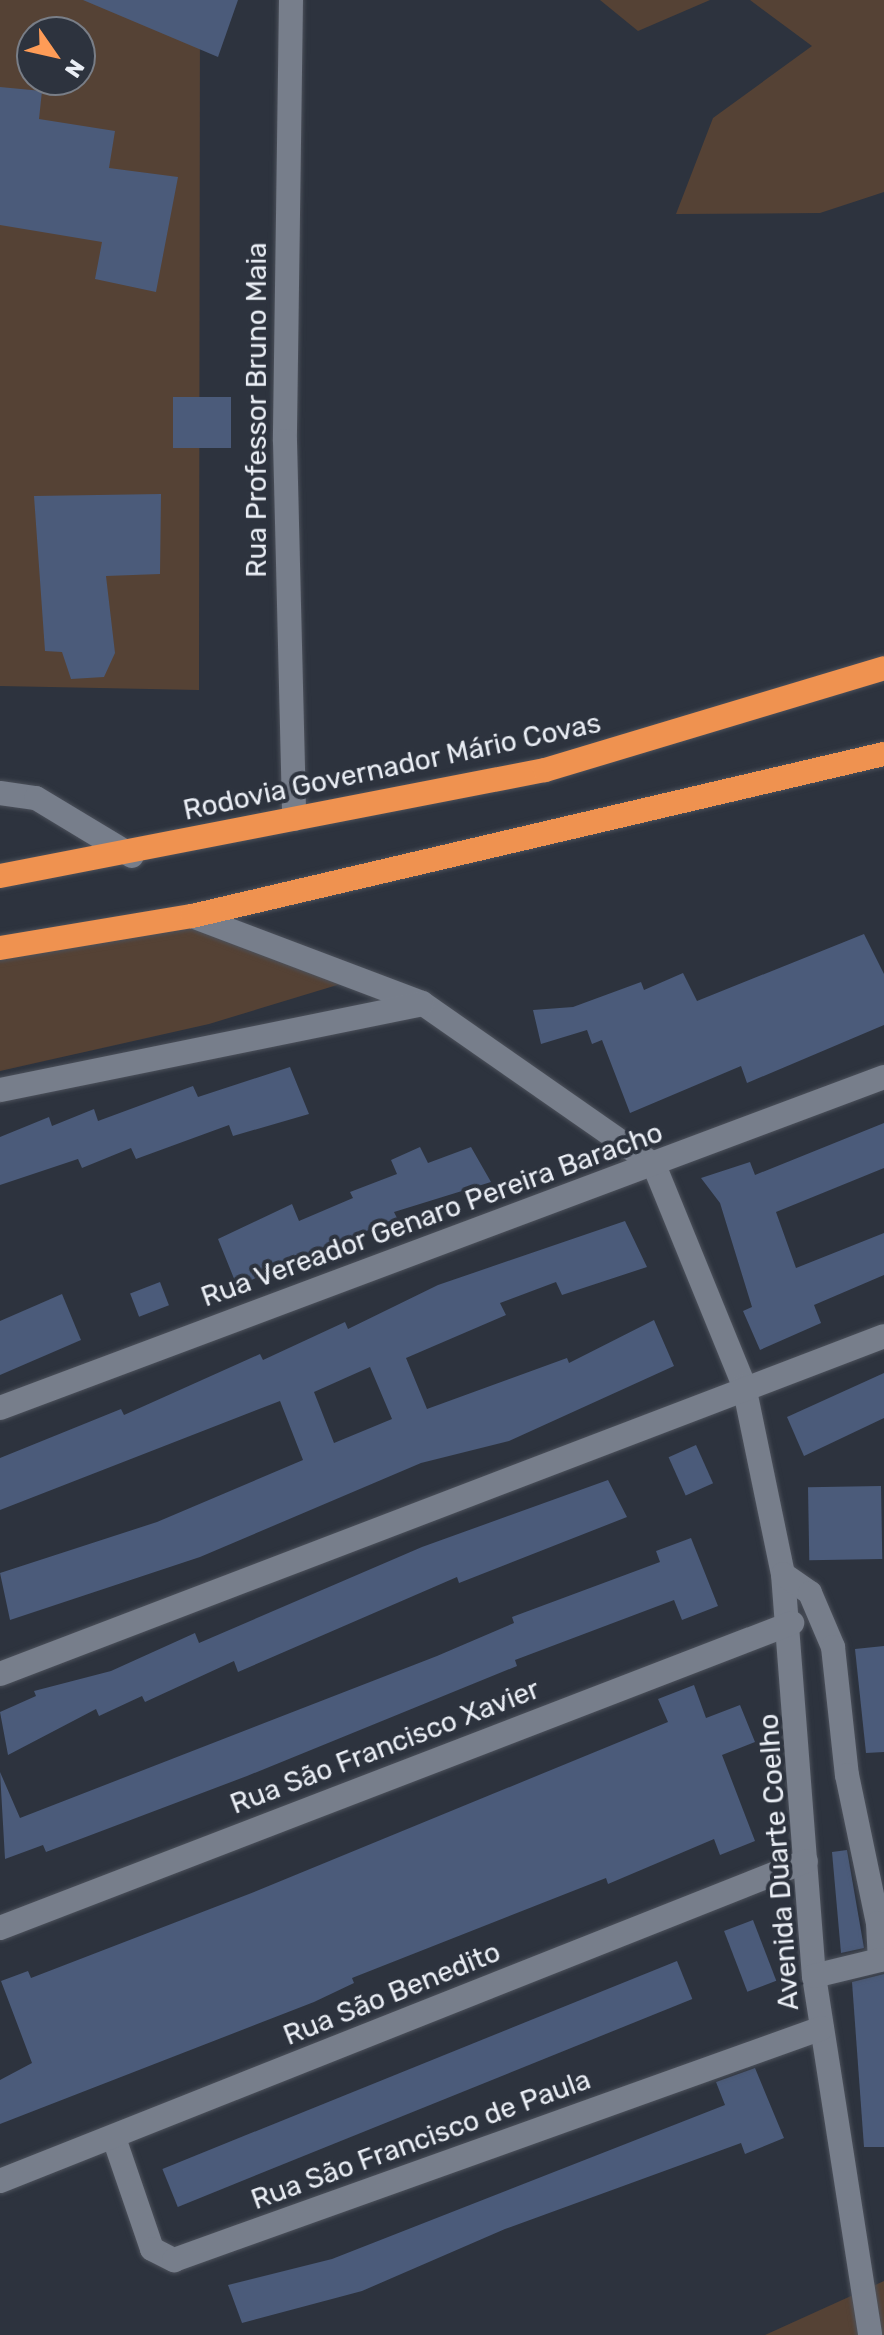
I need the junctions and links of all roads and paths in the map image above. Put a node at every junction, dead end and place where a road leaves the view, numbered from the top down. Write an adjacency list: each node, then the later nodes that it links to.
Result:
1 (291, 0): 5 (street, Rua Professor Bruno Maia)
2 (884, 668): 5 (highway, Rodovia Governador Mário Covas)
3 (884, 754): 8 (highway)
4 (0, 793): 6 (street)
5 (294, 819): 6 (highway, Rodovia Governador Mário Covas)
6 (132, 856): 7 (highway, Rodovia Governador Mário Covas)
7 (0, 876)
8 (192, 916): 9 (highway); 10 (street)
9 (0, 948)
10 (422, 1003): 12 (street); 13 (street)
11 (884, 1077): 13 (street, Rua Vereador Genaro Pereira Baracho)
12 (0, 1090)
13 (654, 1165): 15 (street, Avenida Duarte Coelho); 16 (street, Rua Vereador Genaro Pereira Baracho)
14 (884, 1336): 15 (street)
15 (744, 1386): 17 (street, Avenida Duarte Coelho); 19 (street)
16 (0, 1408)
17 (783, 1574): 18 (street, Avenida Duarte Coelho); 22 (street)
18 (792, 1623): 20 (street, Avenida Duarte Coelho); 21 (street, Rua São Francisco Xavier)
19 (0, 1674)
20 (806, 1861): 22 (street, Avenida Duarte Coelho); 24 (street, Rua São Benedito)
21 (0, 1928)
22 (814, 1976): 23 (street, Avenida Duarte Coelho)
23 (822, 2028): 24 (street, Rua São Francisco de Paula); 26 (street, Avenida Duarte Coelho)
24 (114, 2138): 25 (street, Rua São Benedito)
25 (0, 2181)
26 (870, 2335)

